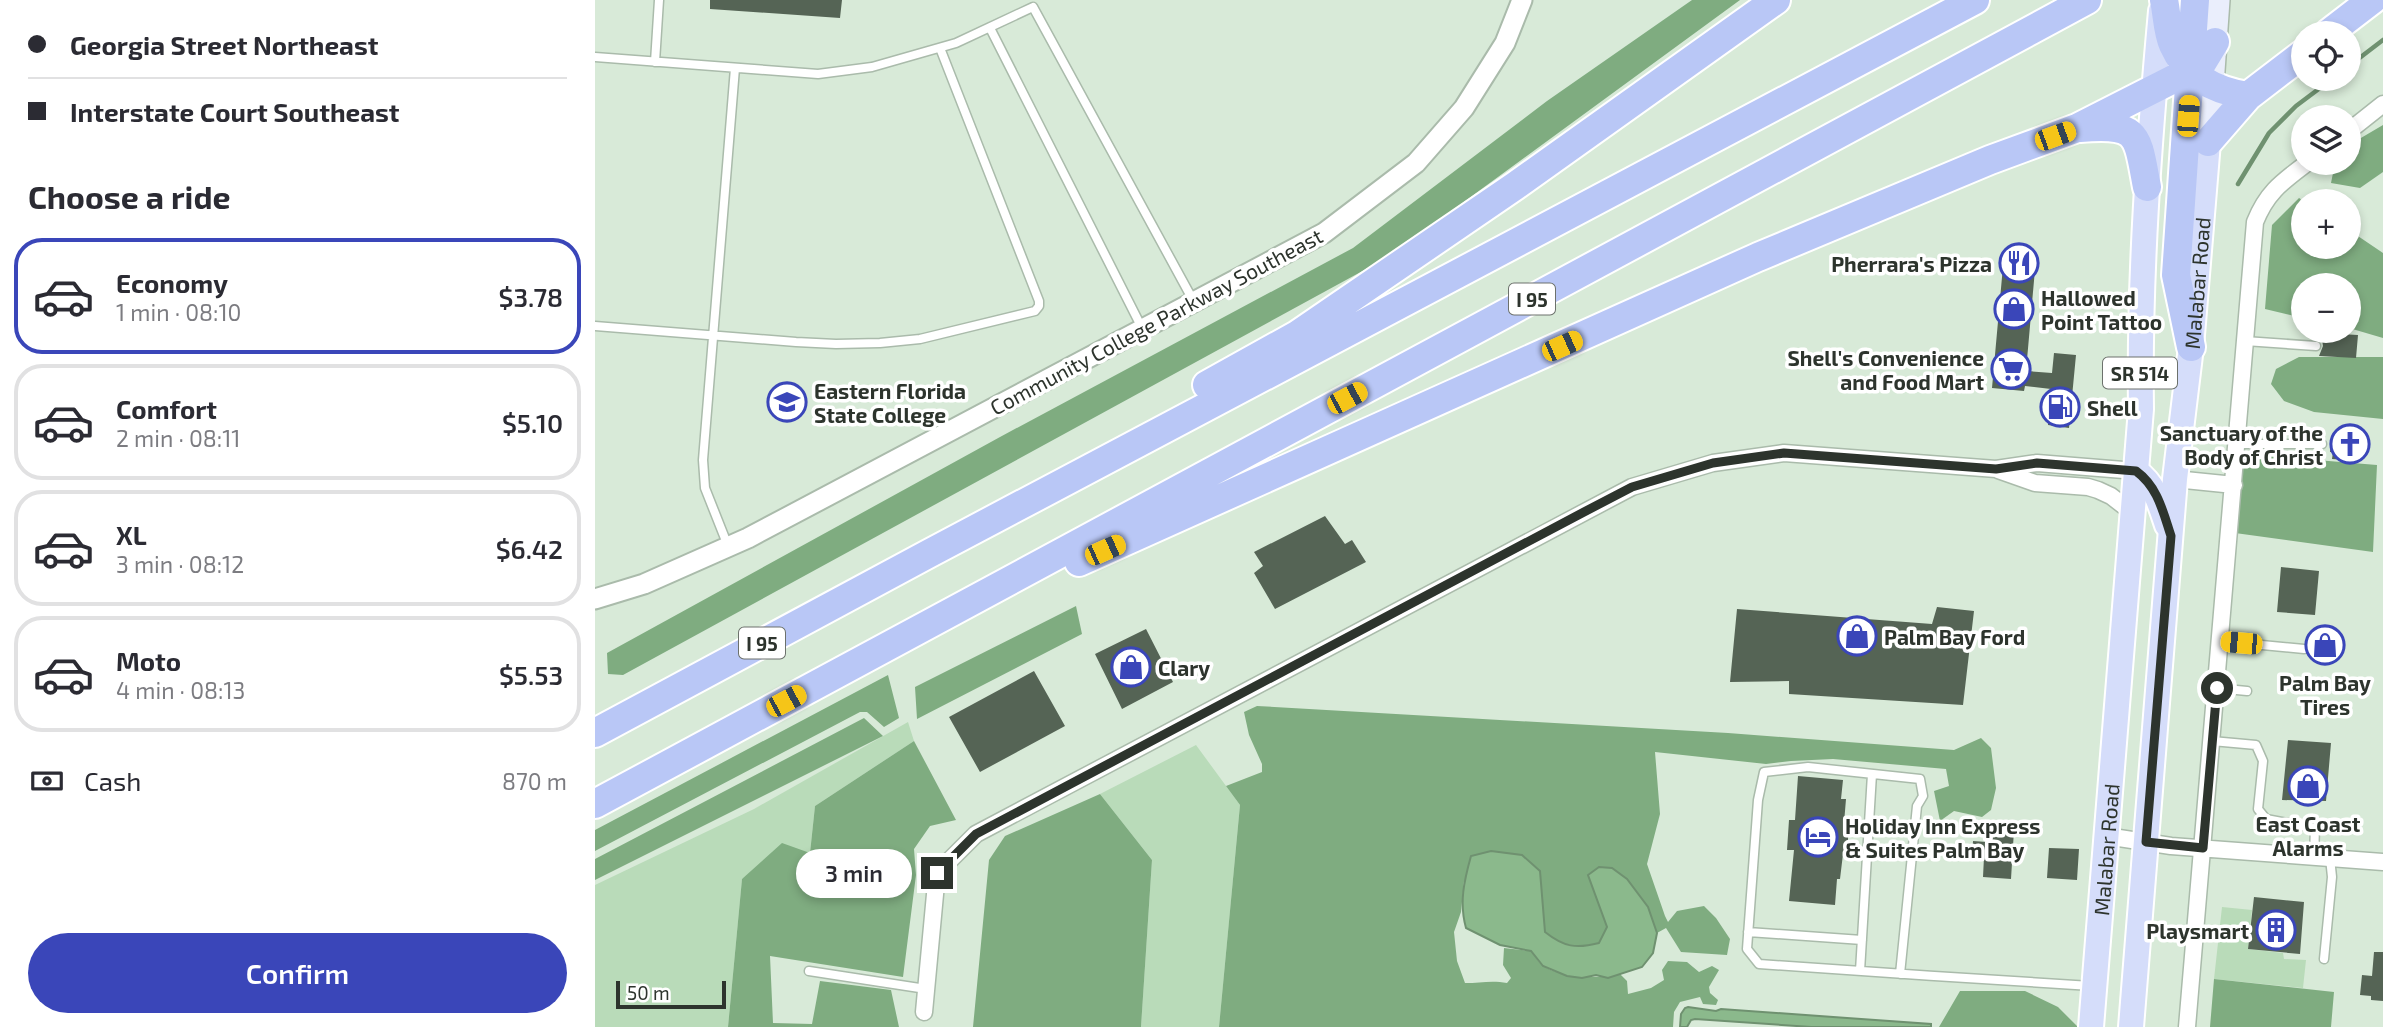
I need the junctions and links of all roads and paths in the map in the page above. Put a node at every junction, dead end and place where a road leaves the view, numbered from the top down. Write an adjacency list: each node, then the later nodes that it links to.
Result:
1 (659, 0): 15 (lane)
2 (1522, 0): 27 (street, Community College Parkway Southeast)
3 (1776, 0): 43 (highway)
4 (1975, 0): 43 (highway, I 95)
5 (2087, 0): 44 (highway, I 95)
6 (2163, 0): 18 (highway); 19 (main road, Malabar Road / SR 514)
7 (2195, 0): 18 (highway)
8 (2218, 0): 12 (main road)
9 (2372, 0): 10 (highway)
10 (2345, 21)
11 (989, 28): 13 (lane); 27 (lane); 29 (lane)
12 (2215, 42): 18 (highway)
13 (940, 48): 17 (lane); 30 (lane)
14 (595, 57): 15 (lane)
15 (655, 62): 17 (lane)
16 (2291, 63): 20 (highway)
17 (736, 68): 30 (lane)
18 (2200, 79): 19 (highway); 20 (highway); 24 (main road, Malabar Road / SR 514); 32 (highway)
19 (2154, 89): 23 (highway); 26 (main road, Malabar Road / SR 514)
20 (2248, 96): 24 (highway)
21 (2383, 104): 22 (street)
22 (2361, 121)
23 (2077, 128): 26 (highway); 44 (highway)
24 (2208, 142): 32 (main road, Malabar Road / SR 514)
25 (2291, 175): 31 (street)
26 (2147, 187): 37 (main road, Malabar Road / SR 514)
27 (1194, 302): 29 (street, Community College Parkway Southeast)
28 (595, 326): 30 (lane)
29 (1143, 329): 42 (street, Community College Parkway Southeast)
30 (712, 336): 42 (lane)
31 (2245, 341): 33 (lane); 34 (street)
32 (2192, 346): 38 (main road, Malabar Road / SR 514)
33 (2316, 346)
34 (2237, 444): 35 (lane); 39 (street)
35 (2322, 444)
36 (1996, 469): 37 (street); 40 (street); 66 (street)
37 (2136, 471): 40 (main road, Malabar Road / SR 514); 41 (main road)
38 (2175, 479): 39 (street); 41 (main road, Malabar Road / SR 514)
39 (2234, 485): 46 (street)
40 (2133, 513): 54 (main road, Malabar Road / SR 514)
41 (2171, 536): 55 (main road, Malabar Road / SR 514)
42 (729, 547): 45 (street, Community College Parkway Southeast)
43 (930, 553): 50 (highway, I 95)
44 (978, 597): 53 (highway, I 95)
45 (595, 599)
46 (2220, 641): 47 (lane); 48 (street)
47 (2304, 649)
48 (2217, 688): 49 (lane); 51 (street)
49 (2246, 691)
50 (595, 733)
51 (2212, 741): 56 (street); 57 (lane)
52 (1872, 774): 59 (lane); 60 (lane); 64 (lane)
53 (595, 804)
54 (2106, 835): 55 (street); 65 (main road, Malabar Road / SR 514)
55 (2146, 842): 56 (street); 69 (main road, Malabar Road / SR 514)
56 (2203, 848): 57 (street); 70 (street)
57 (2322, 857): 58 (street); 61 (lane)
58 (2383, 862)
59 (1748, 932): 60 (lane); 63 (lane)
60 (1862, 940): 63 (lane)
61 (2324, 960)
62 (809, 971): 66 (lane)
63 (1860, 971): 64 (lane)
64 (1900, 974): 65 (lane)
65 (2094, 986): 68 (main road, Malabar Road / SR 514)
66 (926, 989): 67 (street)
67 (924, 1012)
68 (2091, 1027)
69 (2131, 1027)
70 (2187, 1027)

